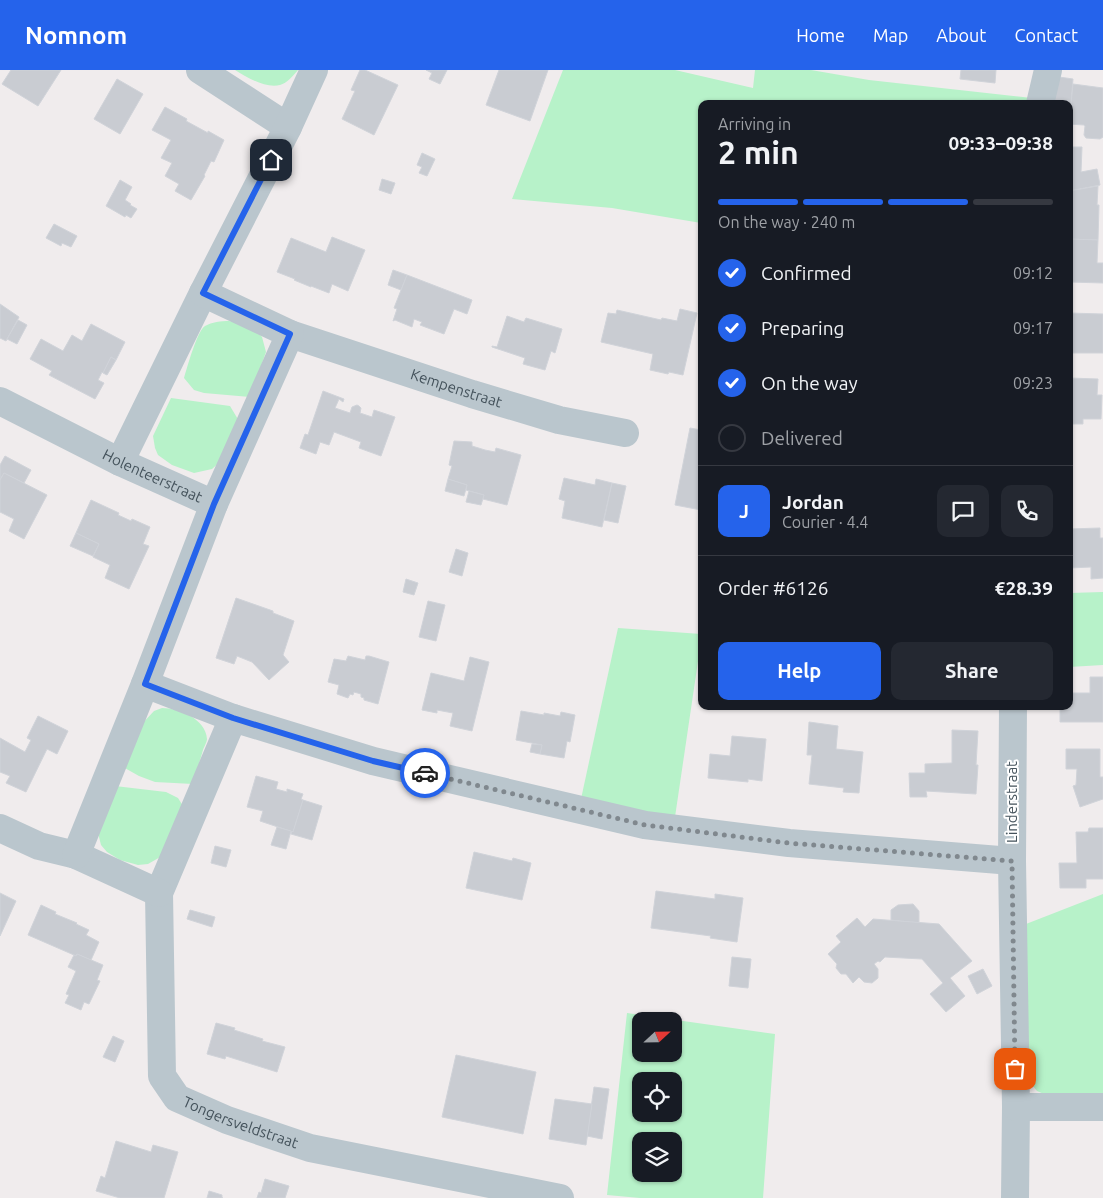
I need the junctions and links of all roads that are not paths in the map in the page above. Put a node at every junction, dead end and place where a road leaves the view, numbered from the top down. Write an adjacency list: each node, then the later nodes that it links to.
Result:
1 (200, 70): 5 (street)
2 (314, 70): 5 (street)
3 (1048, 70): 4 (street)
4 (1041, 100)
5 (288, 127): 6 (street)
6 (203, 293): 7 (street, Kempenstraat); 10 (street)
7 (290, 334): 9 (street, Kempenstraat); 11 (street)
8 (0, 401): 10 (street, Holenteerstraat)
9 (625, 433)
10 (120, 462): 11 (street, Holenteerstraat)
11 (214, 504): 12 (street, Holenteerstraat)
12 (145, 684): 14 (street); 16 (street, Holenteerstraat)
13 (1013, 710): 17 (street, Linderstraat)
14 (233, 718): 17 (street); 18 (street)
15 (0, 828): 16 (street)
16 (76, 855): 18 (street)
17 (1012, 861): 19 (street, Linderstraat)
18 (159, 893): 21 (street, Tongersveldstraat)
19 (1016, 1107): 20 (street); 22 (street, Linderstraat)
20 (1103, 1107)
21 (560, 1198)
22 (1015, 1198)

